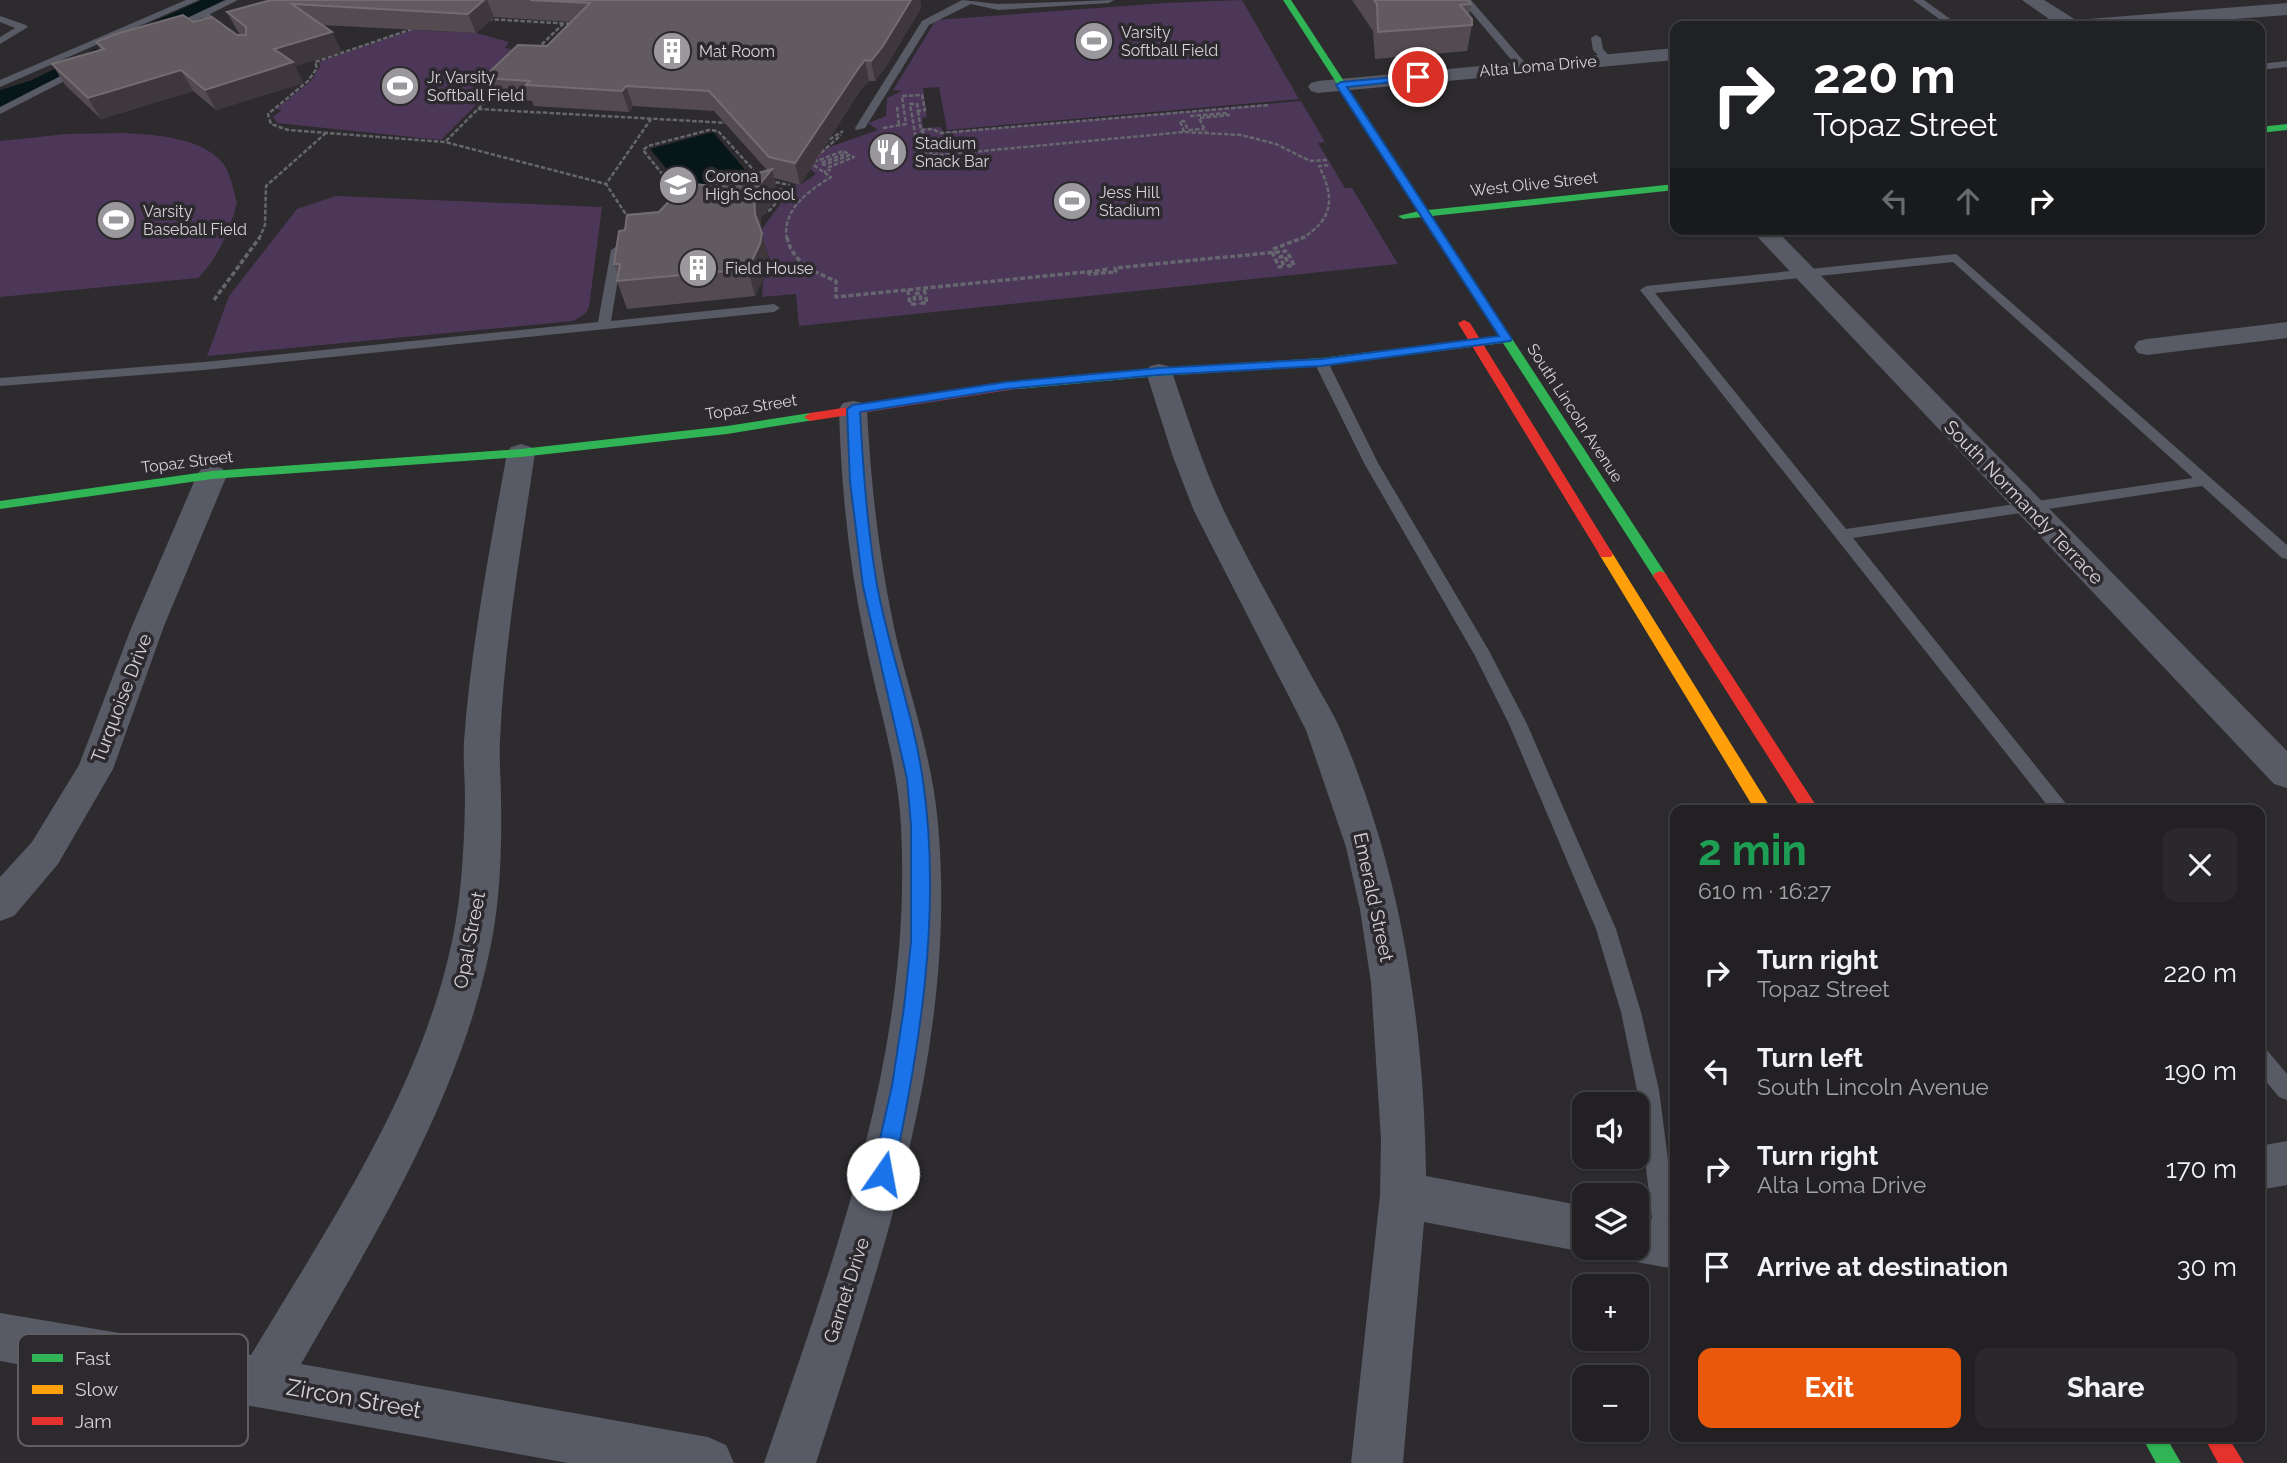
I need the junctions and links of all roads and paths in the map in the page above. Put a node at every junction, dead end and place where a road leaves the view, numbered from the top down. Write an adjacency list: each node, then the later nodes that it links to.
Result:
1 (194, 0): 35 (lane)
2 (233, 0): 12 (lane)
3 (993, 0): 10 (lane)
4 (1109, 0): 10 (lane)
5 (1287, 0): 36 (main road, South Lincoln Avenue)
6 (1466, 0): 33 (lane)
7 (1918, 0): 17 (lane)
8 (2031, 0): 18 (street)
9 (967, 1): 10 (lane); 53 (lane)
10 (1010, 7)
11 (2287, 9): 19 (street)
12 (203, 13): 22 (lane); 24 (lane)
13 (513, 13): 16 (path)
14 (478, 18): 16 (path)
15 (0, 19): 26 (lane)
16 (506, 20): 20 (path)
17 (1948, 21)
18 (2066, 21)
19 (2137, 21)
20 (564, 23): 21 (path); 27 (path)
21 (577, 24)
22 (222, 27)
23 (414, 28): 59 (path)
24 (156, 34)
25 (1596, 37): 29 (lane)
26 (0, 41)
27 (533, 54)
28 (1670, 54): 29 (street, Alta Loma Drive)
29 (1608, 60): 33 (street, Alta Loma Drive)
30 (2287, 64): 32 (lane)
31 (88, 65): 44 (lane)
32 (2265, 66)
33 (1523, 67): 36 (street, Alta Loma Drive)
34 (1314, 82): 36 (street, Alta Loma Drive); 42 (main road)
35 (0, 84)
36 (1341, 85): 80 (main road, South Lincoln Avenue)
37 (496, 90): 41 (path)
38 (913, 95): 39 (path); 45 (path); 49 (path)
39 (914, 104): 45 (path); 61 (path)
40 (1268, 105): 46 (path)
41 (478, 108): 48 (path); 62 (path)
42 (1330, 108)
43 (897, 110): 51 (path)
44 (0, 111)
45 (918, 111): 58 (path)
46 (1188, 112): 47 (path); 58 (path)
47 (1190, 117): 56 (path); 56 (path)
48 (652, 118): 50 (path); 72 (path)
49 (905, 121)
50 (732, 123)
51 (900, 125)
52 (2287, 127): 57 (main road)
53 (860, 128)
54 (833, 129): 55 (path)
55 (847, 129): 63 (path); 66 (path)
56 (1204, 129): 60 (path); 60 (path); 67 (path)
57 (2265, 129)
58 (920, 130): 61 (path)
59 (327, 131): 62 (path); 93 (path)
60 (1184, 132): 65 (path)
61 (916, 141): 64 (path)
62 (445, 142): 72 (path)
63 (814, 149)
64 (918, 154): 65 (path); 65 (path)
65 (937, 156)
66 (814, 159): 69 (path); 69 (path)
67 (1327, 160)
68 (1330, 165): 84 (path)
69 (824, 172): 92 (path)
70 (775, 178): 71 (path)
71 (771, 181): 73 (path); 76 (path)
72 (606, 184): 82 (path)
73 (762, 184)
74 (769, 188): 78 (path)
75 (1670, 188): 80 (main road, West Olive Street)
76 (684, 201)
77 (762, 207): 78 (path)
78 (770, 210): 79 (path)
79 (758, 214)
80 (1424, 214): 81 (main road, West Olive Street); 98 (main road, South Lincoln Avenue)
81 (1398, 217)
82 (633, 225)
83 (1768, 235): 90 (street, South Normandy Terrace)
84 (1285, 246): 86 (path); 87 (path)
85 (617, 250): 96 (lane)
86 (1272, 251): 87 (path); 87 (path); 89 (path)
87 (1287, 251)
88 (1107, 267): 89 (path)
89 (1088, 271): 91 (path)
90 (1804, 274): 107 (lane); 109 (street, South Normandy Terrace); 110 (lane)
91 (924, 288): 92 (path); 92 (path)
92 (908, 290)
93 (214, 300)
94 (774, 308): 96 (lane)
95 (1455, 309): 99 (main road)
96 (604, 325): 103 (lane)
97 (2287, 330): 100 (street)
98 (1506, 339): 99 (main road, Topaz Street); 114 (main road, South Lincoln Avenue)
99 (1476, 343): 101 (main road, Topaz Street); 113 (main road)
100 (2147, 347)
101 (1321, 362): 102 (main road, Topaz Street); 123 (lane)
102 (1159, 372): 104 (main road, Topaz Street); 121 (street, Emerald Street)
103 (0, 382)
104 (853, 409): 105 (main road, Topaz Street); 131 (street, Garnet Drive)
105 (521, 453): 106 (main road, Topaz Street); 127 (street, Opal Street)
106 (212, 475): 108 (main road, Topaz Street); 116 (street, Turquoise Drive)
107 (2205, 481): 109 (lane); 111 (lane)
108 (0, 505)
109 (2029, 507): 110 (lane); 112 (street, South Normandy Terrace)
110 (1841, 535): 115 (lane)
111 (2287, 554)
112 (2287, 774)
113 (1761, 805)
114 (1808, 805)
115 (2058, 805)
116 (0, 904)
117 (2265, 1063): 118 (lane)
118 (2287, 1090)
119 (2287, 1163): 120 (street)
120 (2265, 1167)
121 (1403, 1195): 122 (street); 132 (street, Emerald Street)
122 (1572, 1227)
123 (1659, 1243)
124 (0, 1337): 125 (street, Zircon Street)
125 (18, 1340)
126 (248, 1379): 127 (street, Zircon Street)
127 (263, 1382): 130 (street, Zircon Street)
128 (2156, 1442): 133 (main road)
129 (2218, 1442): 134 (main road)
130 (708, 1463)
131 (790, 1463)
132 (1377, 1463)
133 (2169, 1463)
134 (2232, 1463)

